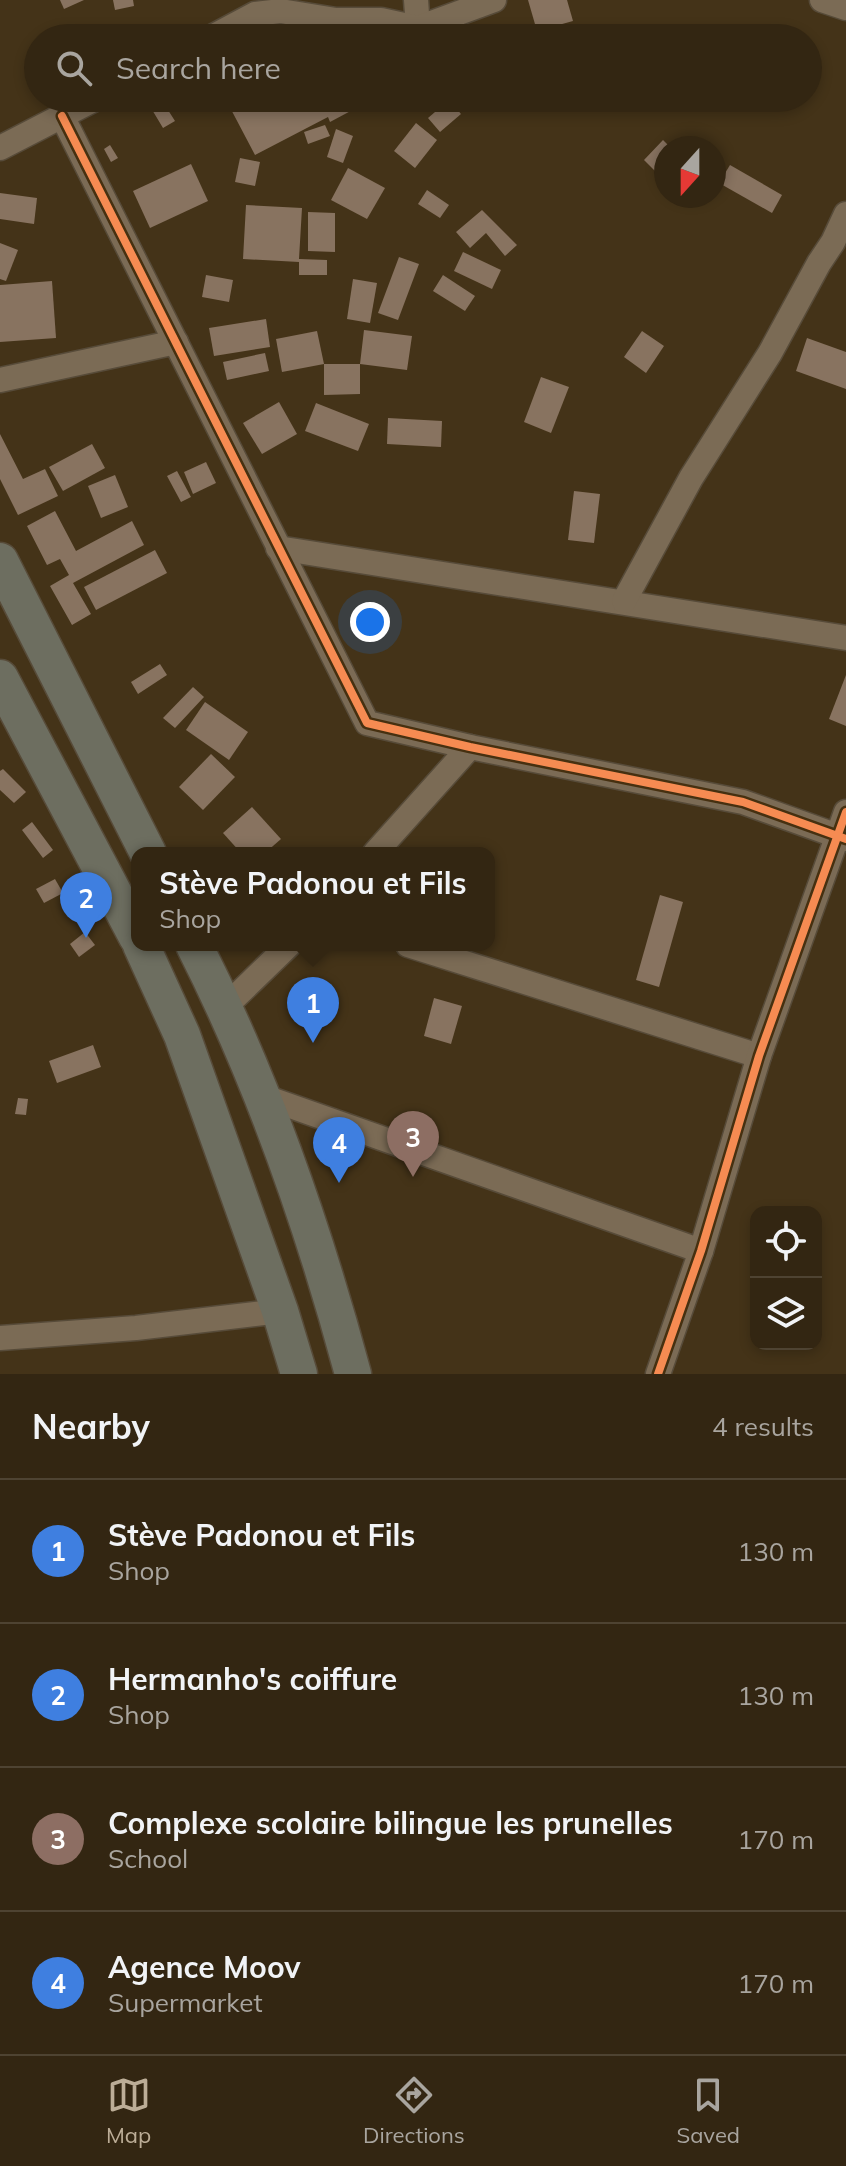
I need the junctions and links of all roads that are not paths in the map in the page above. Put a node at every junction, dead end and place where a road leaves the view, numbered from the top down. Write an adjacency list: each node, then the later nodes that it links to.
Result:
1 (416, 0): 7 (street)
2 (494, 0): 8 (street)
3 (822, 0): 4 (street)
4 (846, 8)
5 (236, 24): 6 (street)
6 (400, 24)
7 (418, 24)
8 (429, 24)
9 (70, 112): 10 (street)
10 (62, 116): 11 (street); 14 (street)
11 (0, 148)
12 (846, 214): 13 (street)
13 (840, 245): 18 (street)
14 (176, 342): 15 (street); 16 (street)
15 (0, 380)
16 (278, 548): 18 (street); 21 (street)
17 (0, 561): 24 (highway)
18 (624, 601): 19 (street)
19 (846, 638)
20 (0, 678): 26 (highway)
21 (470, 747): 23 (street); 25 (street)
22 (846, 812): 23 (street)
23 (842, 838): 32 (street)
24 (145, 847)
25 (380, 847)
26 (131, 926)
27 (144, 951): 35 (highway)
28 (197, 951): 31 (highway)
29 (283, 951): 31 (street)
30 (427, 951): 32 (street)
31 (225, 1007): 33 (highway)
32 (759, 1056): 34 (street)
33 (262, 1096): 34 (street); 38 (highway)
34 (701, 1251): 39 (street)
35 (280, 1311): 36 (street); 37 (highway)
36 (0, 1338)
37 (299, 1374)
38 (353, 1374)
39 (658, 1374)

